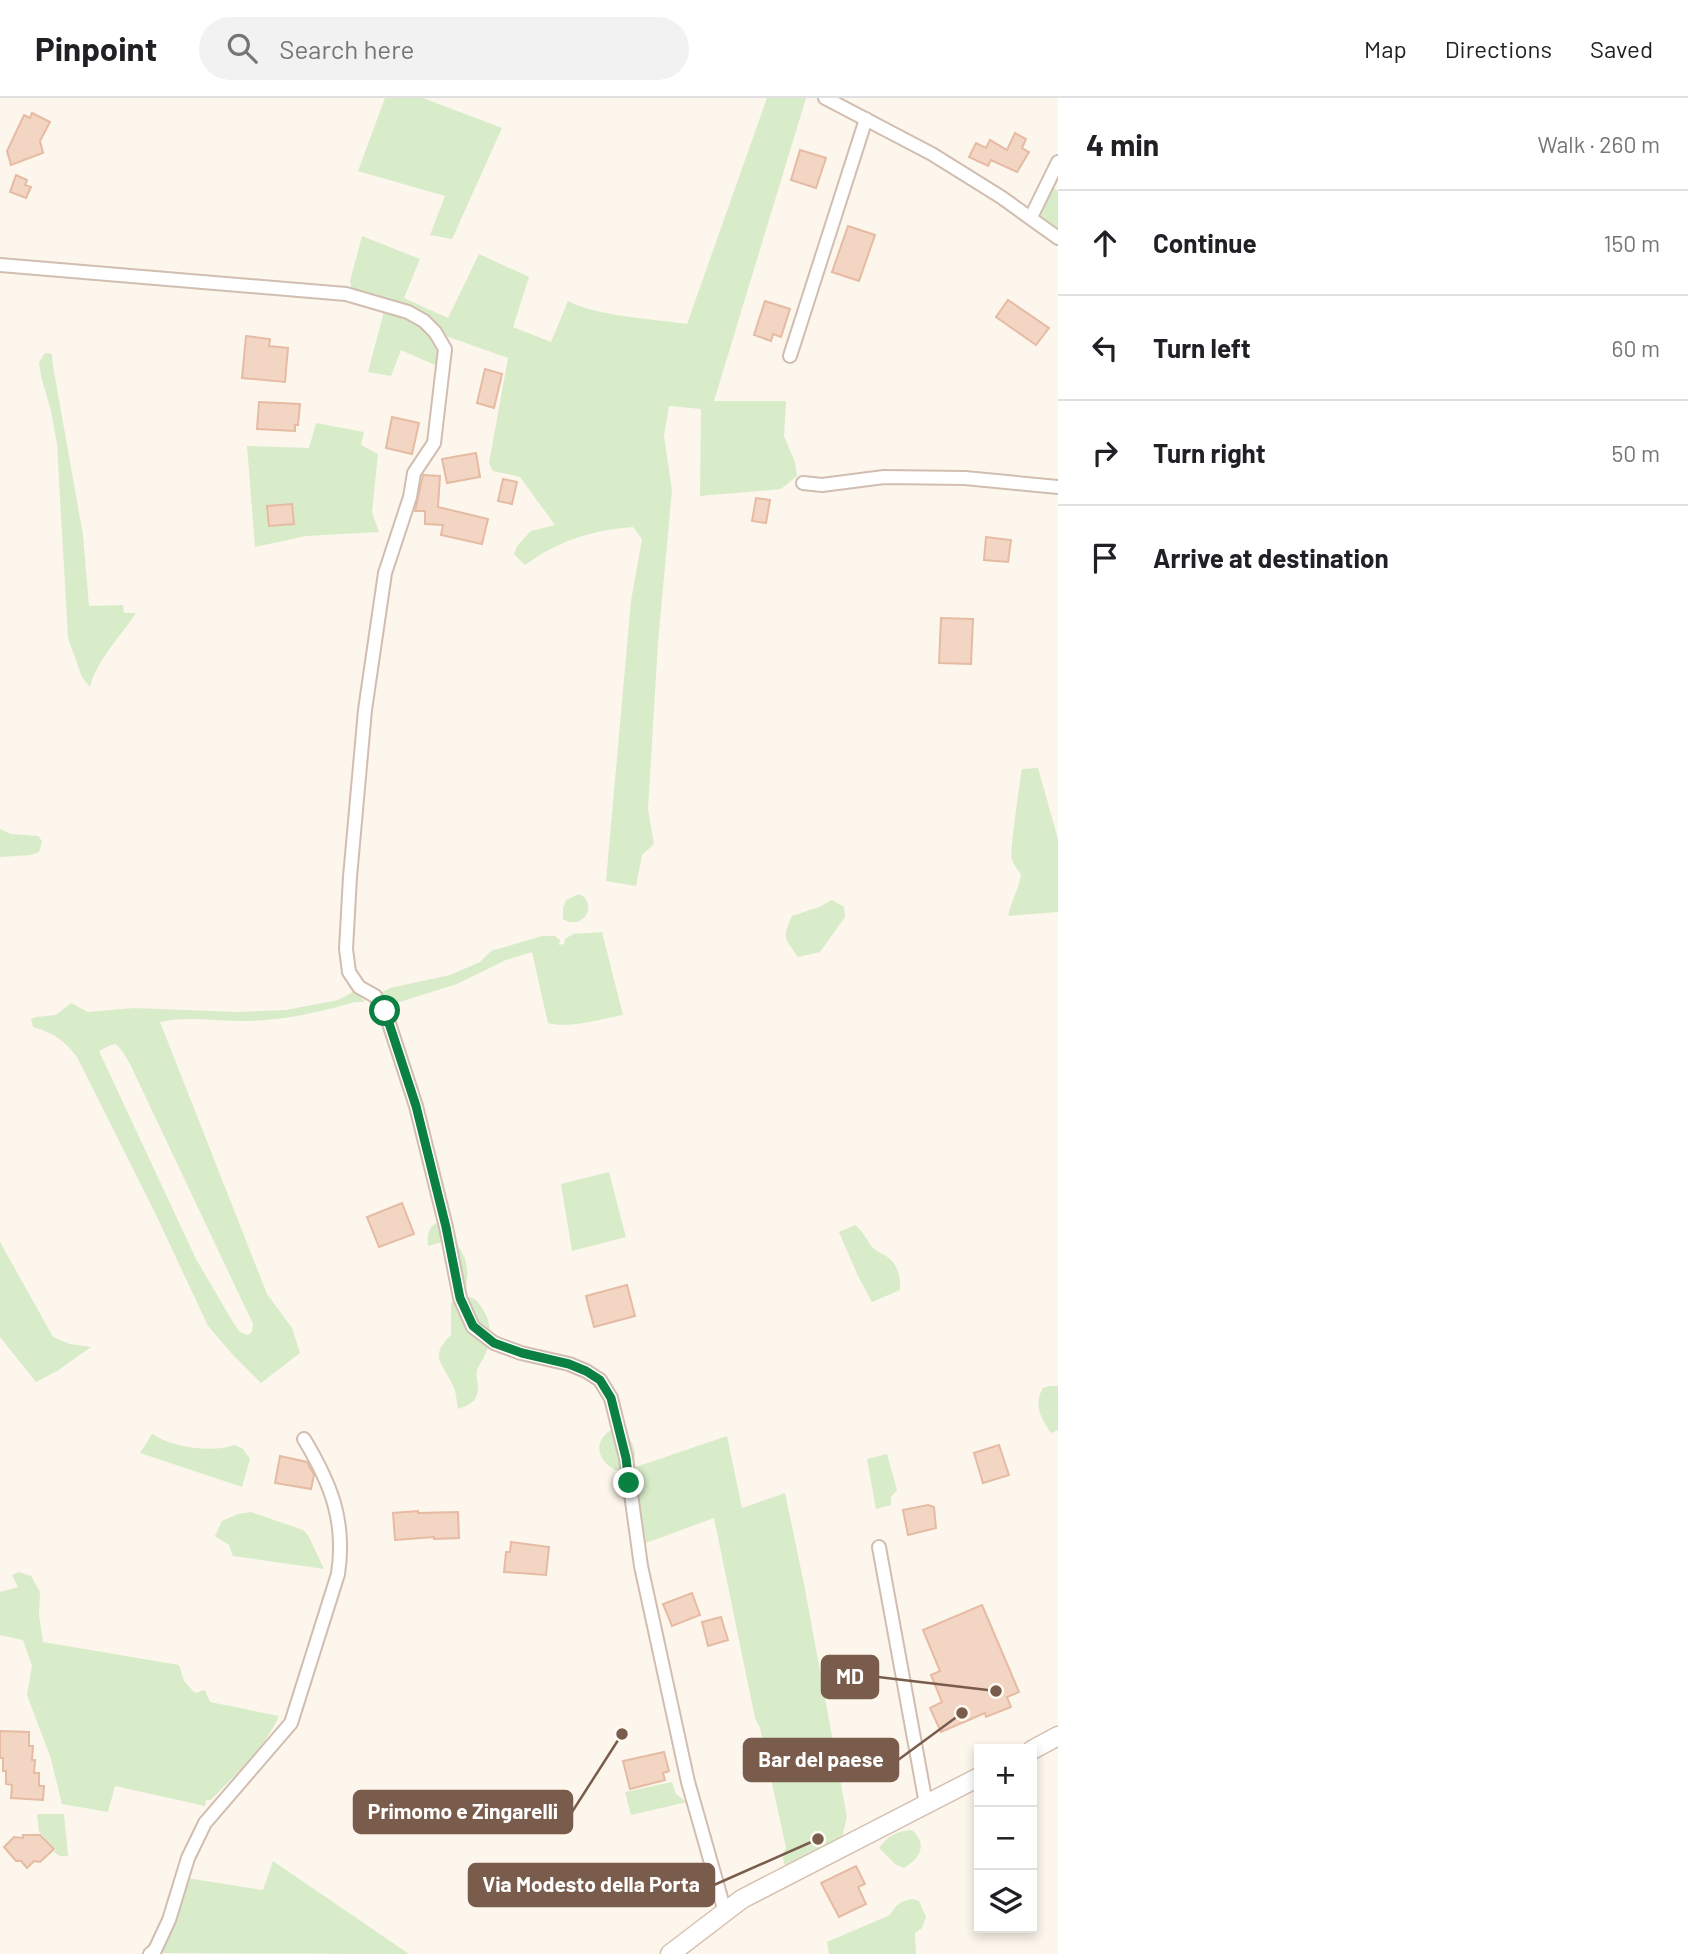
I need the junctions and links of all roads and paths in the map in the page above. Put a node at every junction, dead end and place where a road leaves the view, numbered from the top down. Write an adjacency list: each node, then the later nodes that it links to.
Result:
1 (825, 98): 2 (street)
2 (866, 120): 4 (street); 7 (street)
3 (1058, 162): 4 (street)
4 (1031, 217): 5 (street)
5 (1058, 238)
6 (0, 265): 16 (street)
7 (790, 356)
8 (803, 483): 9 (street)
9 (1058, 486)
10 (304, 1439): 17 (street)
11 (879, 1547): 15 (street)
12 (1058, 1736): 13 (main road)
13 (1037, 1747)
14 (974, 1780): 15 (main road)
15 (926, 1804): 16 (main road)
16 (724, 1912): 18 (main road)
17 (150, 1954)
18 (670, 1954)

